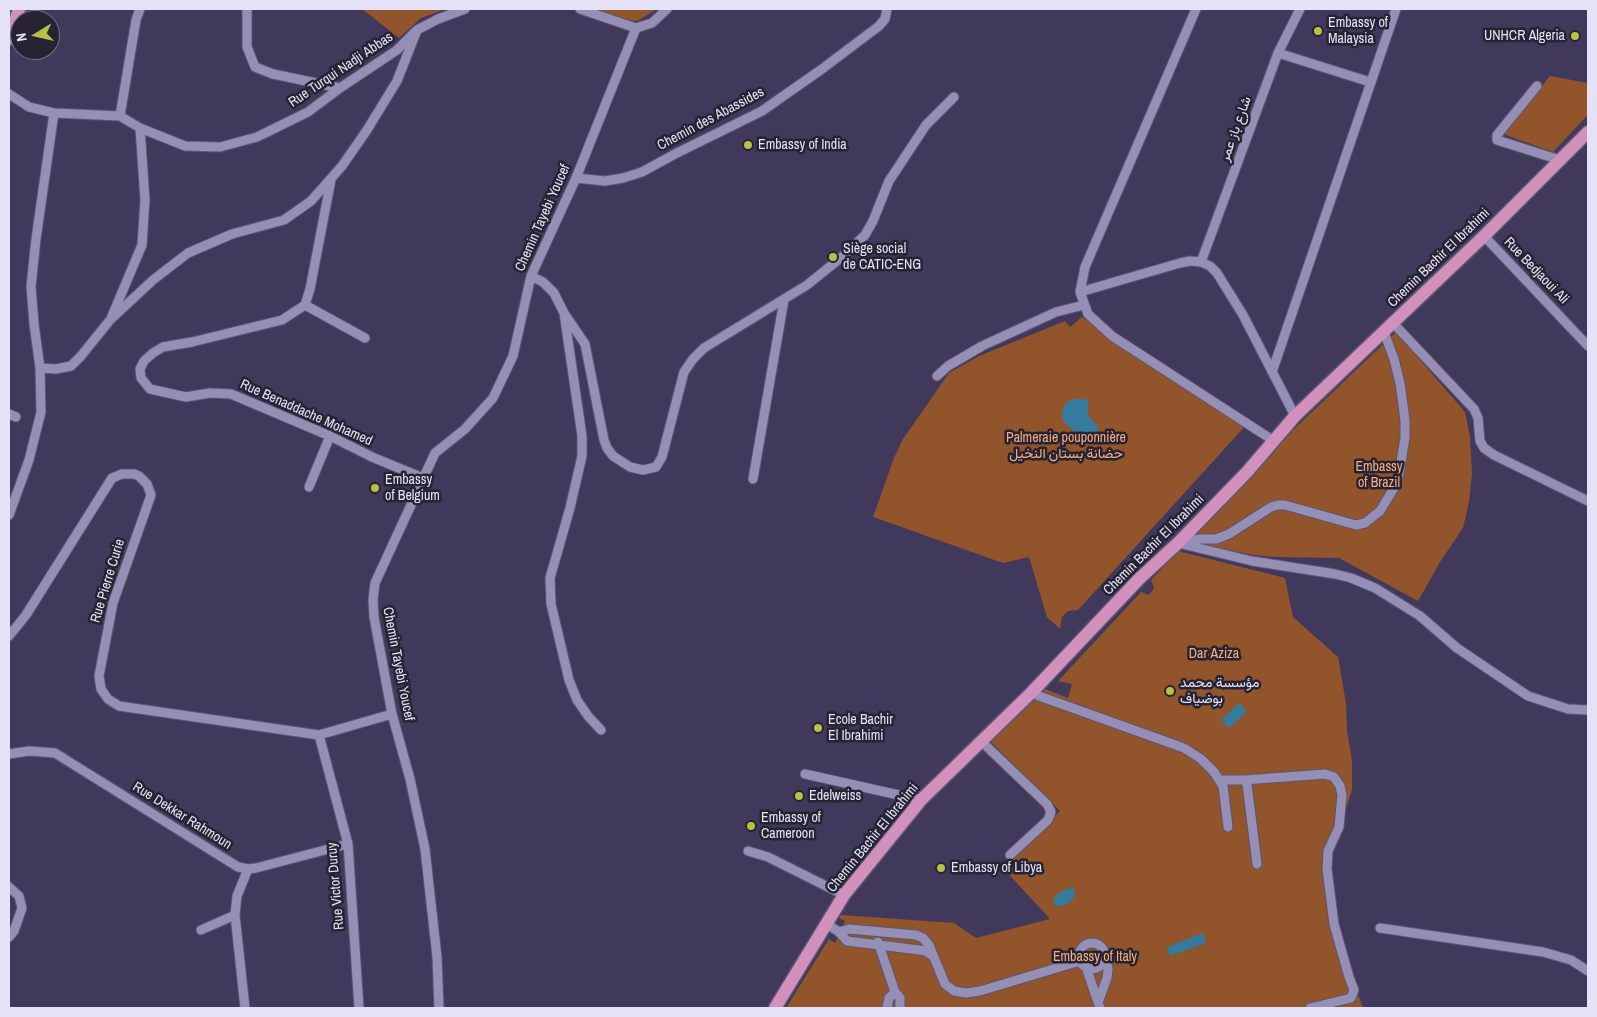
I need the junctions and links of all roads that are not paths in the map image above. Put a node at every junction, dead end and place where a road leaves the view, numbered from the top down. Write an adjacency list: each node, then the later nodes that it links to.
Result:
1 (140, 9): 19 (street)
2 (247, 9): 15 (street)
3 (465, 9): 11 (street, Rue Turqui Nadji Abbas)
4 (580, 9): 10 (street)
5 (667, 9): 10 (street)
6 (887, 9): 23 (street, Chemin des Abassides)
7 (1196, 9): 28 (street)
8 (1300, 9): 12 (street, شارع باز عمر)
9 (1396, 9): 13 (street)
10 (636, 28): 23 (street, Chemin Tayebi Youcef)
11 (417, 30): 15 (street, Rue Turqui Nadji Abbas); 24 (street)
12 (1278, 53): 13 (street); 26 (street, شارع باز عمر)
13 (1370, 82): 38 (street)
14 (1537, 86): 22 (street)
15 (340, 88): 20 (street, Rue Turqui Nadji Abbas)
16 (9, 94): 18 (street)
17 (954, 97): 29 (street)
18 (54, 113): 19 (street); 37 (street)
19 (120, 116): 20 (street, Rue Turqui Nadji Abbas)
20 (140, 128): 33 (street)
21 (1588, 132): 22 (main road, Chemin Bachir El Ibrahimi)
22 (1560, 160): 25 (main road, Chemin Bachir El Ibrahimi)
23 (576, 178): 27 (street, Chemin Tayebi Youcef)
24 (331, 180): 30 (street); 33 (street)
25 (1484, 236): 34 (main road, Chemin Bachir El Ibrahimi); 36 (street, Rue Bedjaoui Ali)
26 (1202, 262): 28 (street); 38 (street)
27 (530, 276): 32 (street); 43 (street, Chemin Tayebi Youcef)
28 (1080, 292): 31 (street)
29 (784, 300): 32 (street); 44 (street)
30 (305, 305): 35 (street); 41 (street, Rue Benaddache Mohamed)
31 (1084, 305): 39 (street); 42 (street)
32 (564, 313): 53 (street)
33 (110, 320): 37 (street)
34 (1388, 327): 40 (main road, Chemin Bachir El Ibrahimi); 46 (street); 48 (street)
35 (365, 338)
36 (1588, 346)
37 (40, 368): 47 (street)
38 (1272, 372): 40 (street)
39 (937, 376)
40 (1295, 416): 42 (main road, Chemin Bachir El Ibrahimi)
41 (330, 436): 43 (street, Rue Benaddache Mohamed); 45 (street)
42 (1274, 442): 48 (main road, Chemin Bachir El Ibrahimi)
43 (423, 478): 52 (street, Chemin Tayebi Youcef)
44 (753, 479)
45 (309, 487)
46 (1588, 501)
47 (9, 514)
48 (1178, 543): 50 (main road, Chemin Bachir El Ibrahimi); 51 (street)
49 (9, 636): 54 (street, Rue Pierre Curie)
50 (1032, 692): 55 (main road, Chemin Bachir El Ibrahimi); 58 (street)
51 (1588, 710)
52 (392, 714): 54 (street); 86 (street, Chemin Tayebi Youcef)
53 (601, 730)
54 (319, 735): 62 (street, Rue Victor Duruy)
55 (982, 742): 60 (main road, Chemin Bachir El Ibrahimi); 64 (street)
56 (9, 754): 66 (street, Rue Dekkar Rahmoun)
57 (805, 774): 60 (street)
58 (1220, 780): 59 (street); 61 (street)
59 (1244, 780): 65 (street); 90 (street)
60 (921, 800): 68 (main road, Chemin Bachir El Ibrahimi)
61 (1228, 827)
62 (348, 844): 66 (street); 85 (street, Rue Victor Duruy)
63 (748, 851): 68 (street)
64 (1010, 855)
65 (1257, 864)
66 (248, 869): 69 (street)
67 (9, 887): 76 (street)
68 (844, 895): 70 (main road, Chemin Bachir El Ibrahimi)
69 (235, 915): 72 (street); 84 (street)
70 (827, 924): 74 (street); 87 (main road, Chemin Bachir El Ibrahimi)
71 (1380, 928): 81 (street)
72 (201, 930)
73 (869, 931): 74 (street); 75 (street); 77 (street)
74 (839, 932): 77 (street)
75 (889, 933): 77 (street); 78 (street)
76 (9, 937)
77 (880, 945): 78 (street); 82 (street)
78 (933, 956): 80 (street)
79 (1106, 956): 80 (street); 80 (street); 83 (street)
80 (1083, 964): 83 (street)
81 (1588, 971)
82 (895, 992): 88 (street); 89 (street)
83 (1100, 1004)
84 (245, 1008)
85 (358, 1008)
86 (439, 1008)
87 (776, 1008)
88 (887, 1008)
89 (900, 1008)
90 (1310, 1008)

